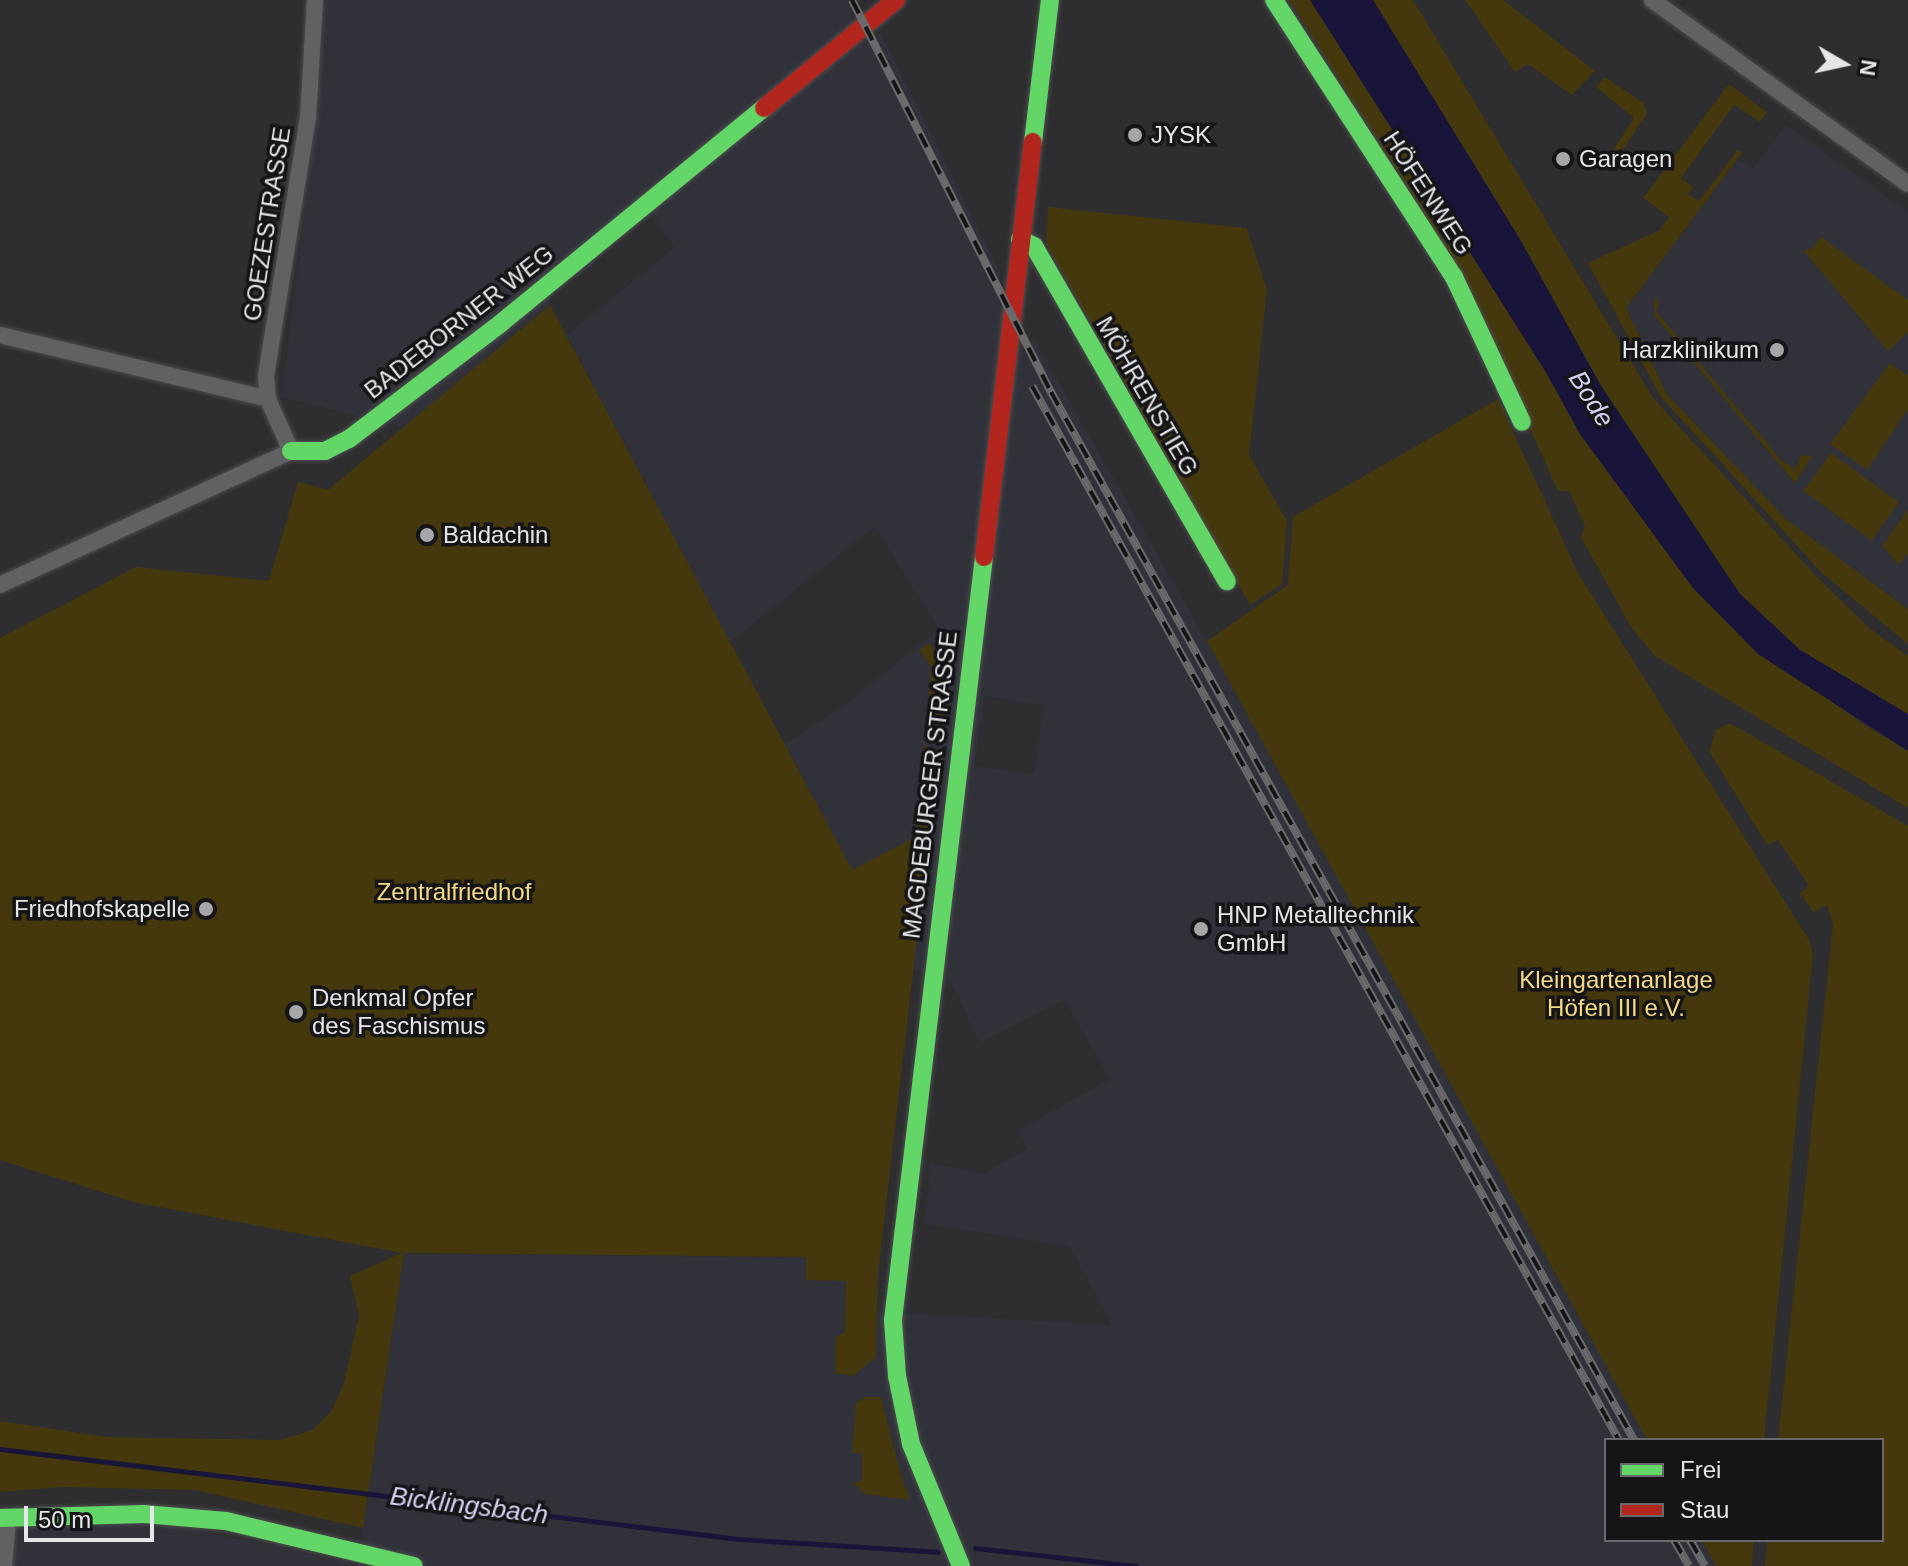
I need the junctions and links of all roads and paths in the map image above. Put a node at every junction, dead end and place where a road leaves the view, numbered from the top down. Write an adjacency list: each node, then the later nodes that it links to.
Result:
1 (315, 0): 9 (street, GOEZESTRASSE)
2 (896, 0): 11 (street, BADEBORNER WEG)
3 (1050, 0): 7 (street, MAGDEBURGER STRASSE)
4 (1274, 0): 10 (street, HÖFENWEG)
5 (1652, 0): 6 (street)
6 (1908, 184)
7 (1020, 239): 12 (street, MÖHRENSTIEG); 17 (street, MAGDEBURGER STRASSE)
8 (0, 335): 9 (street)
9 (268, 399): 11 (street, GOEZESTRASSE)
10 (1522, 422)
11 (291, 451): 13 (street, BADEBORNER WEG)
12 (1227, 582)
13 (0, 585)
14 (4, 1518): 15 (street); 16 (street)
15 (4, 1566)
16 (414, 1566)
17 (961, 1566)

